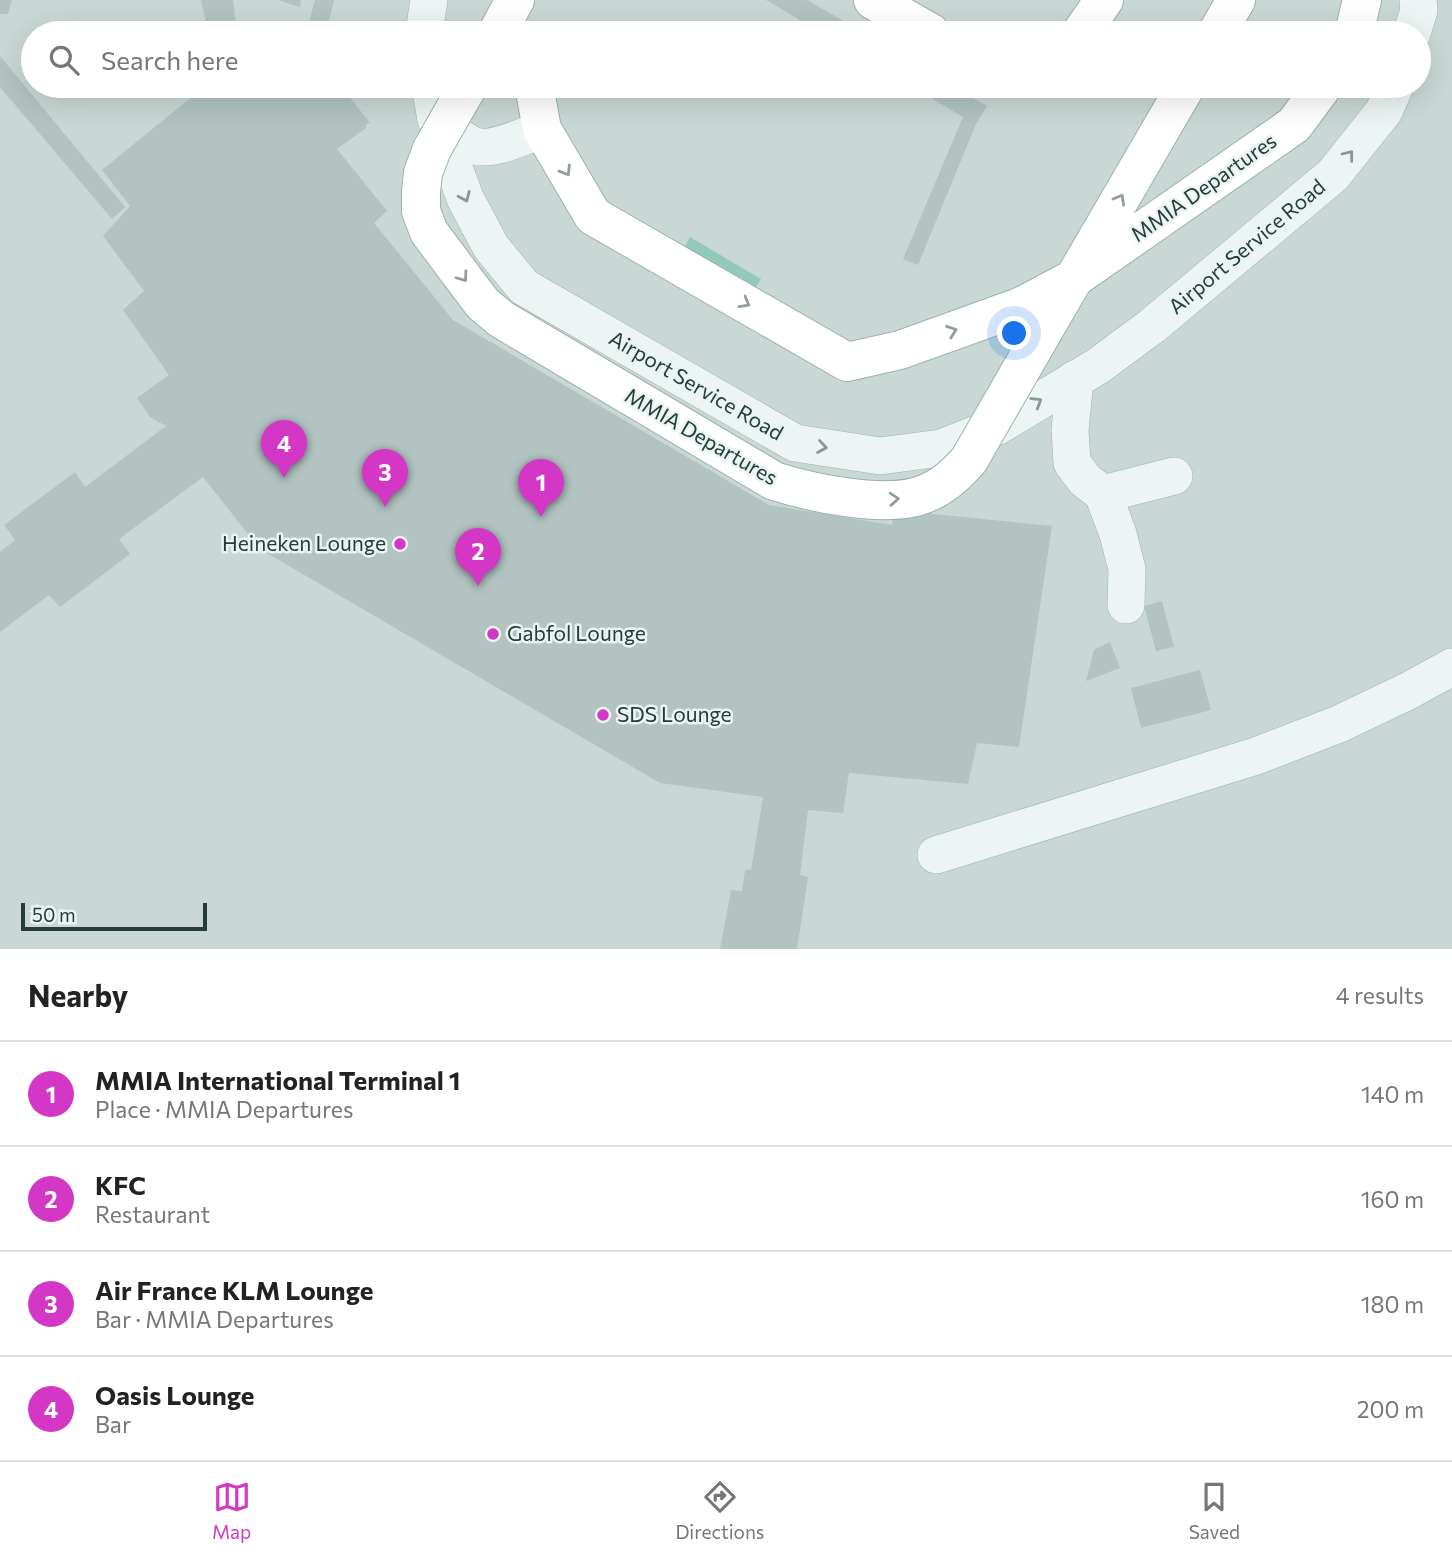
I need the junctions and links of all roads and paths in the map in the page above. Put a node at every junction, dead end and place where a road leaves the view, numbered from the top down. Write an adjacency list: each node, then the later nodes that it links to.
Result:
1 (429, 0): 7 (lane)
2 (873, 0): 8 (main road)
3 (1104, 0): 9 (main road)
4 (1236, 0): 10 (main road)
5 (1362, 0): 11 (main road)
6 (1418, 0): 12 (lane)
7 (426, 21)
8 (910, 21)
9 (1089, 21)
10 (1224, 21)
11 (1357, 21)
12 (1416, 21)
13 (461, 98): 20 (main road, MMIA Departures, one-way to 20, bridge)
14 (536, 98): 19 (main road, MMIA Departures)
15 (1179, 98): 20 (main road, MMIA Departures, one-way to 15)
16 (1314, 98): 20 (main road, MMIA Departures)
17 (1390, 98): 21 (lane, Airport Service Road, one-way to 17)
18 (433, 102): 19 (lane, Airport Service Road); 21 (lane, Airport Service Road, one-way to 21)
19 (542, 129): 20 (main road, MMIA Departures, one-way to 20)
20 (1073, 279)
21 (1075, 379): 23 (lane)
22 (1174, 475): 23 (lane)
23 (1103, 494): 24 (lane)
24 (1126, 606)
25 (1452, 667): 26 (lane)
26 (936, 855)

